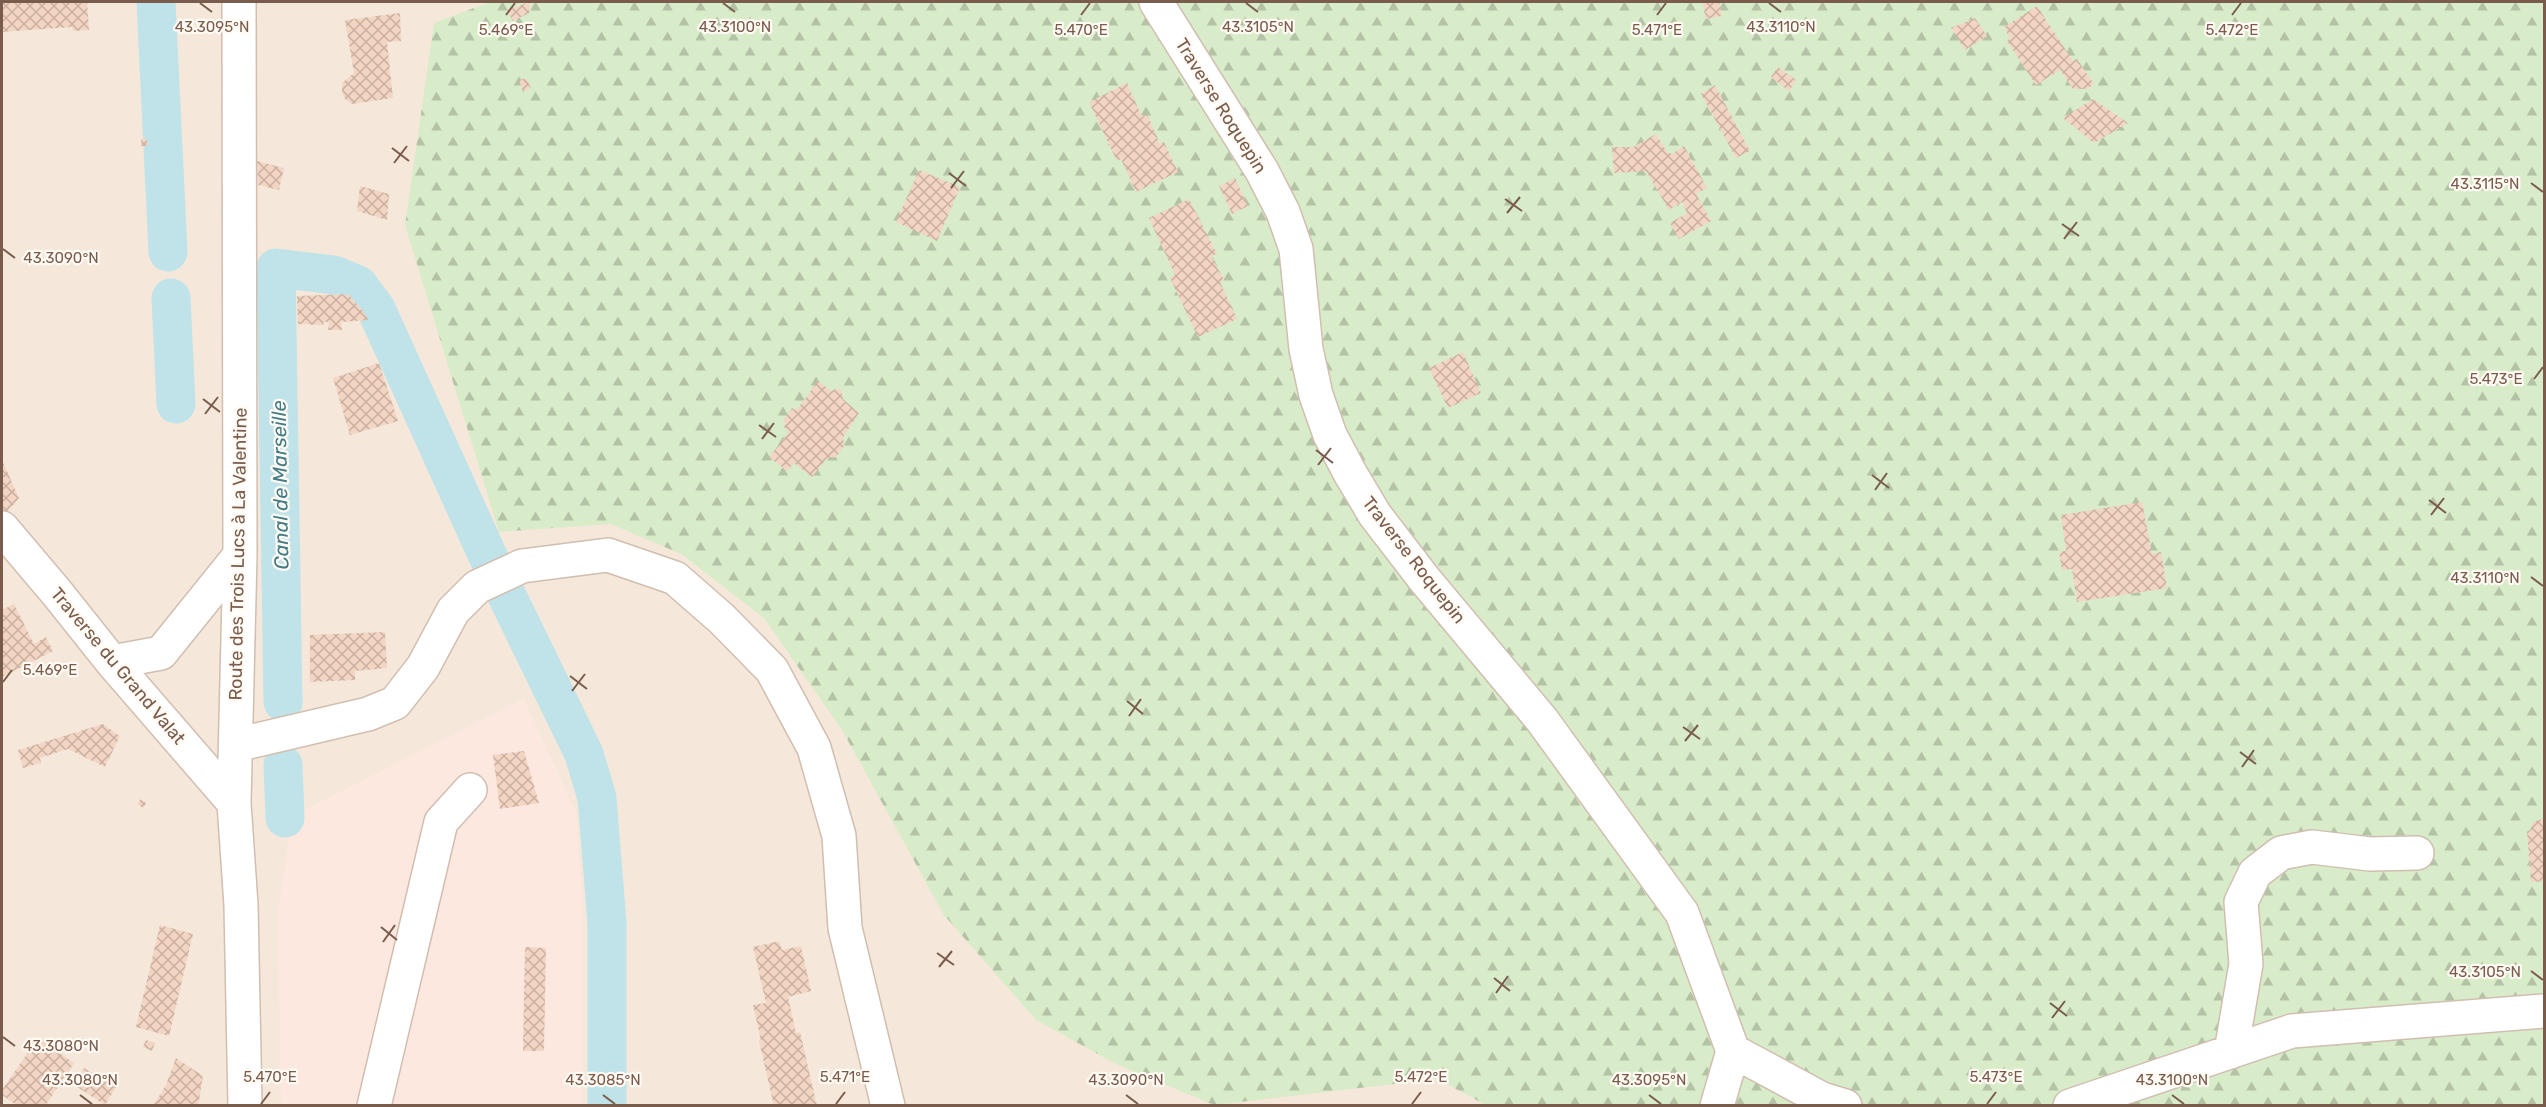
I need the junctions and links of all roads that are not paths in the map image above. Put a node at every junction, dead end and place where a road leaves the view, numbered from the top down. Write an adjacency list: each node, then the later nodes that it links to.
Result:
1 (239, 2): 4 (street, Route des Trois Lucs à La Valentine)
2 (1156, 2): 11 (street, Traverse Roquepin)
3 (2, 528): 5 (street, Traverse du Grand Valat)
4 (240, 555): 5 (street); 6 (street, Route des Trois Lucs à La Valentine)
5 (112, 662): 8 (street, Traverse du Grand Valat)
6 (236, 745): 8 (street, Route des Trois Lucs à La Valentine); 15 (street)
7 (470, 790): 14 (street)
8 (234, 803): 13 (street, Route des Trois Lucs à La Valentine)
9 (2417, 853): 12 (street)
10 (2544, 1011): 12 (street)
11 (1733, 1051): 16 (street); 17 (street)
12 (2230, 1052): 18 (street)
13 (245, 1106)
14 (374, 1106)
15 (888, 1106)
16 (1717, 1106)
17 (1845, 1106)
18 (2070, 1106)

